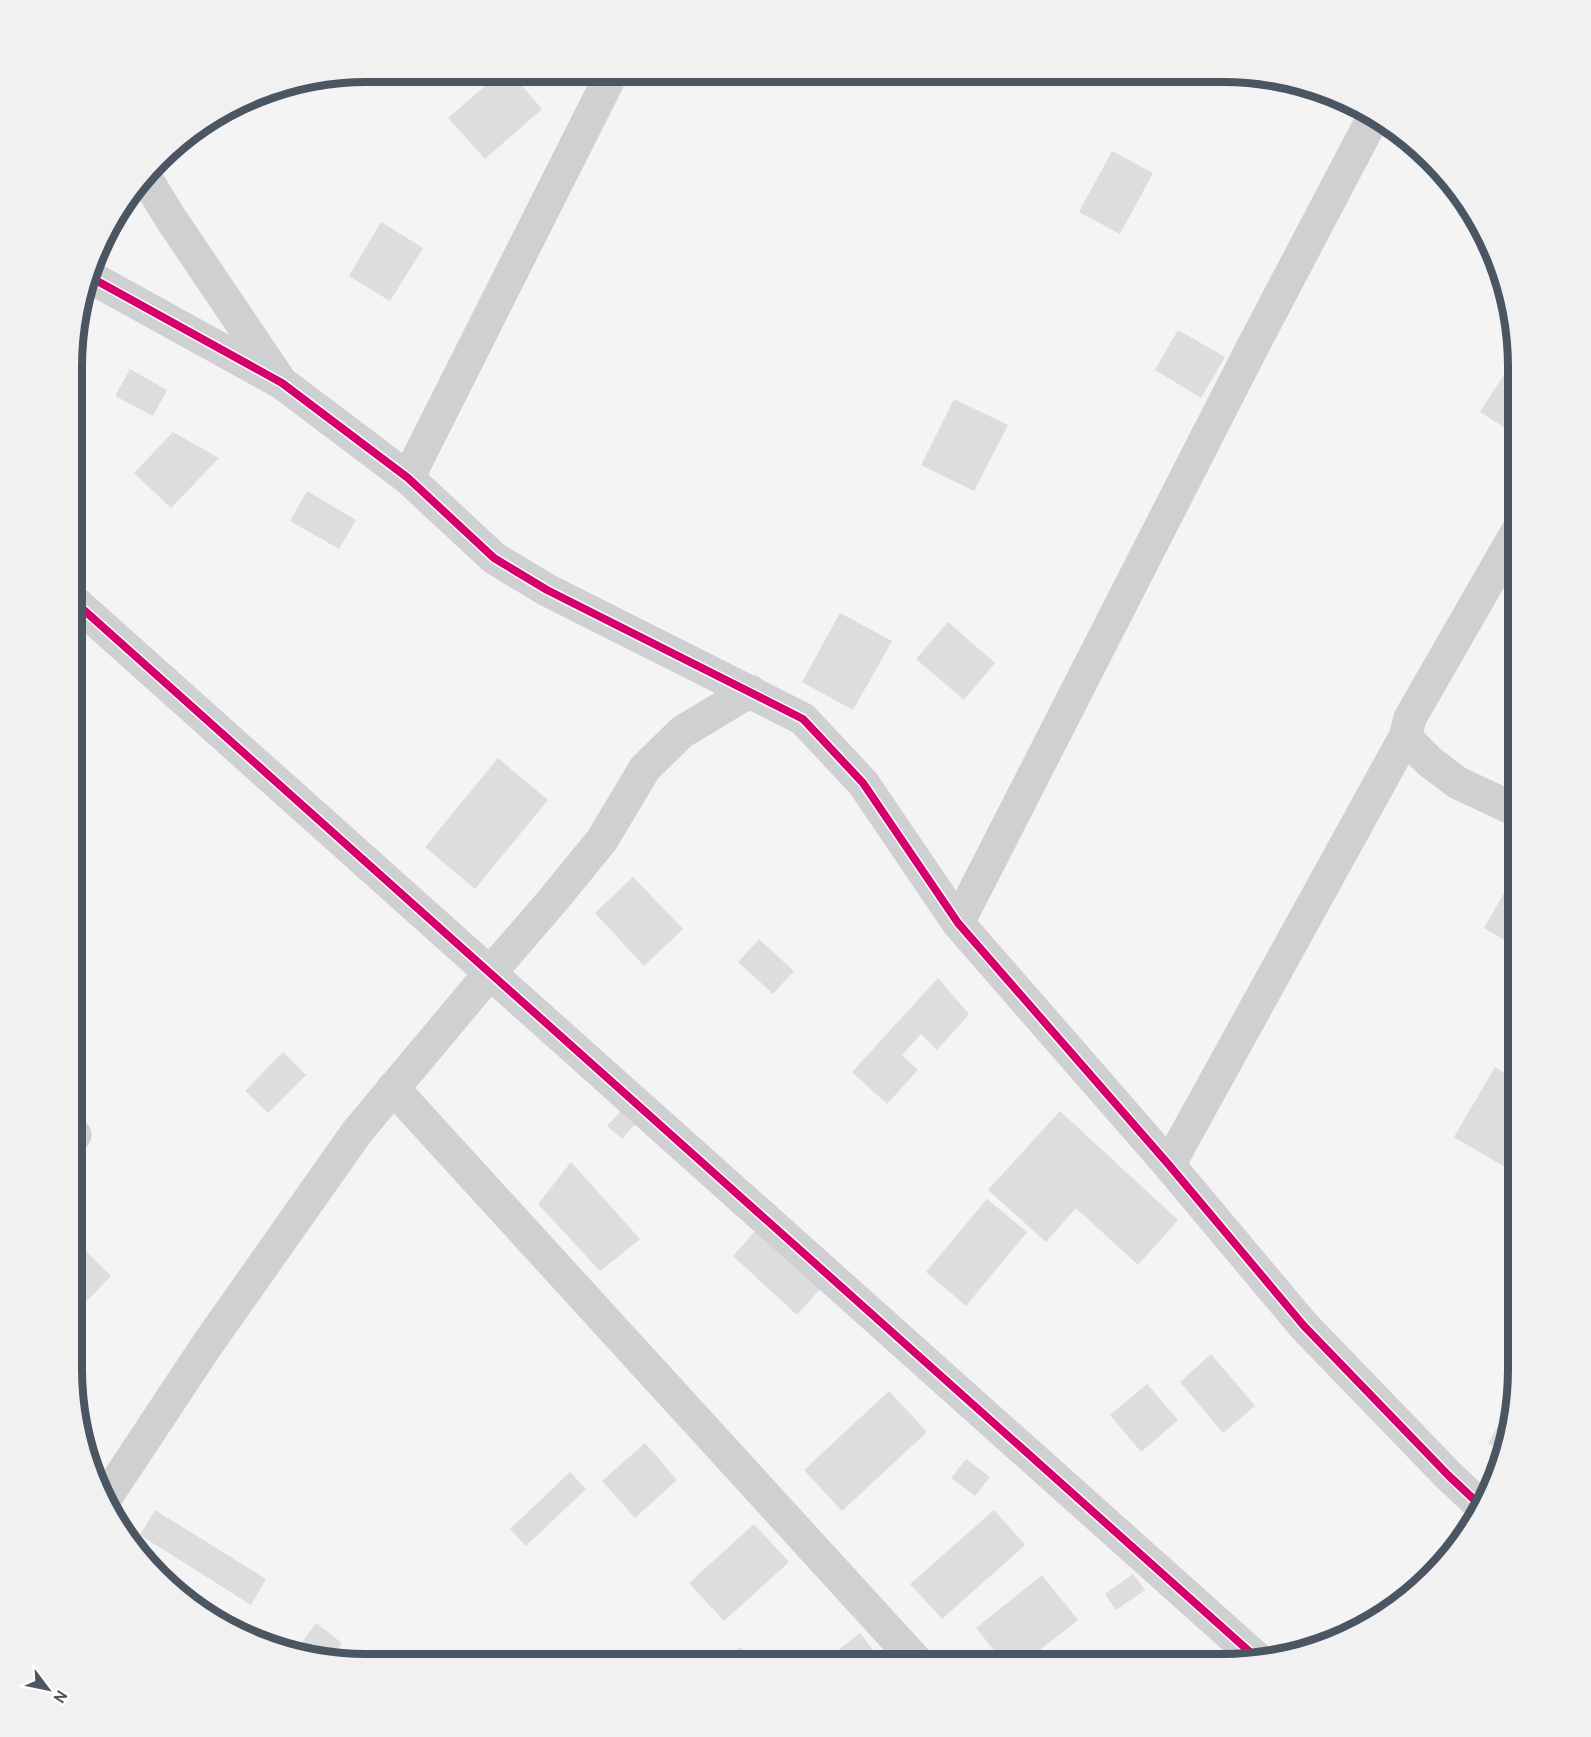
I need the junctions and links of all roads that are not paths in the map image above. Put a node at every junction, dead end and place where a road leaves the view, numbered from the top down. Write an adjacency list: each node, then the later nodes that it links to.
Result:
1 (607, 82): 6 (street)
2 (1370, 124): 12 (street)
3 (150, 184): 5 (street)
4 (96, 281): 5 (street)
5 (282, 383): 6 (street)
6 (408, 478): 9 (street)
7 (1508, 547): 10 (street)
8 (82, 608): 13 (street)
9 (750, 691): 12 (street); 13 (street)
10 (1405, 737): 11 (street); 15 (street)
11 (1508, 807)
12 (958, 923): 15 (street)
13 (490, 973): 14 (street); 18 (street)
14 (393, 1088): 16 (street); 19 (street)
15 (1169, 1165): 17 (street)
16 (110, 1491)
17 (1476, 1501)
18 (1251, 1653)
19 (910, 1654)

